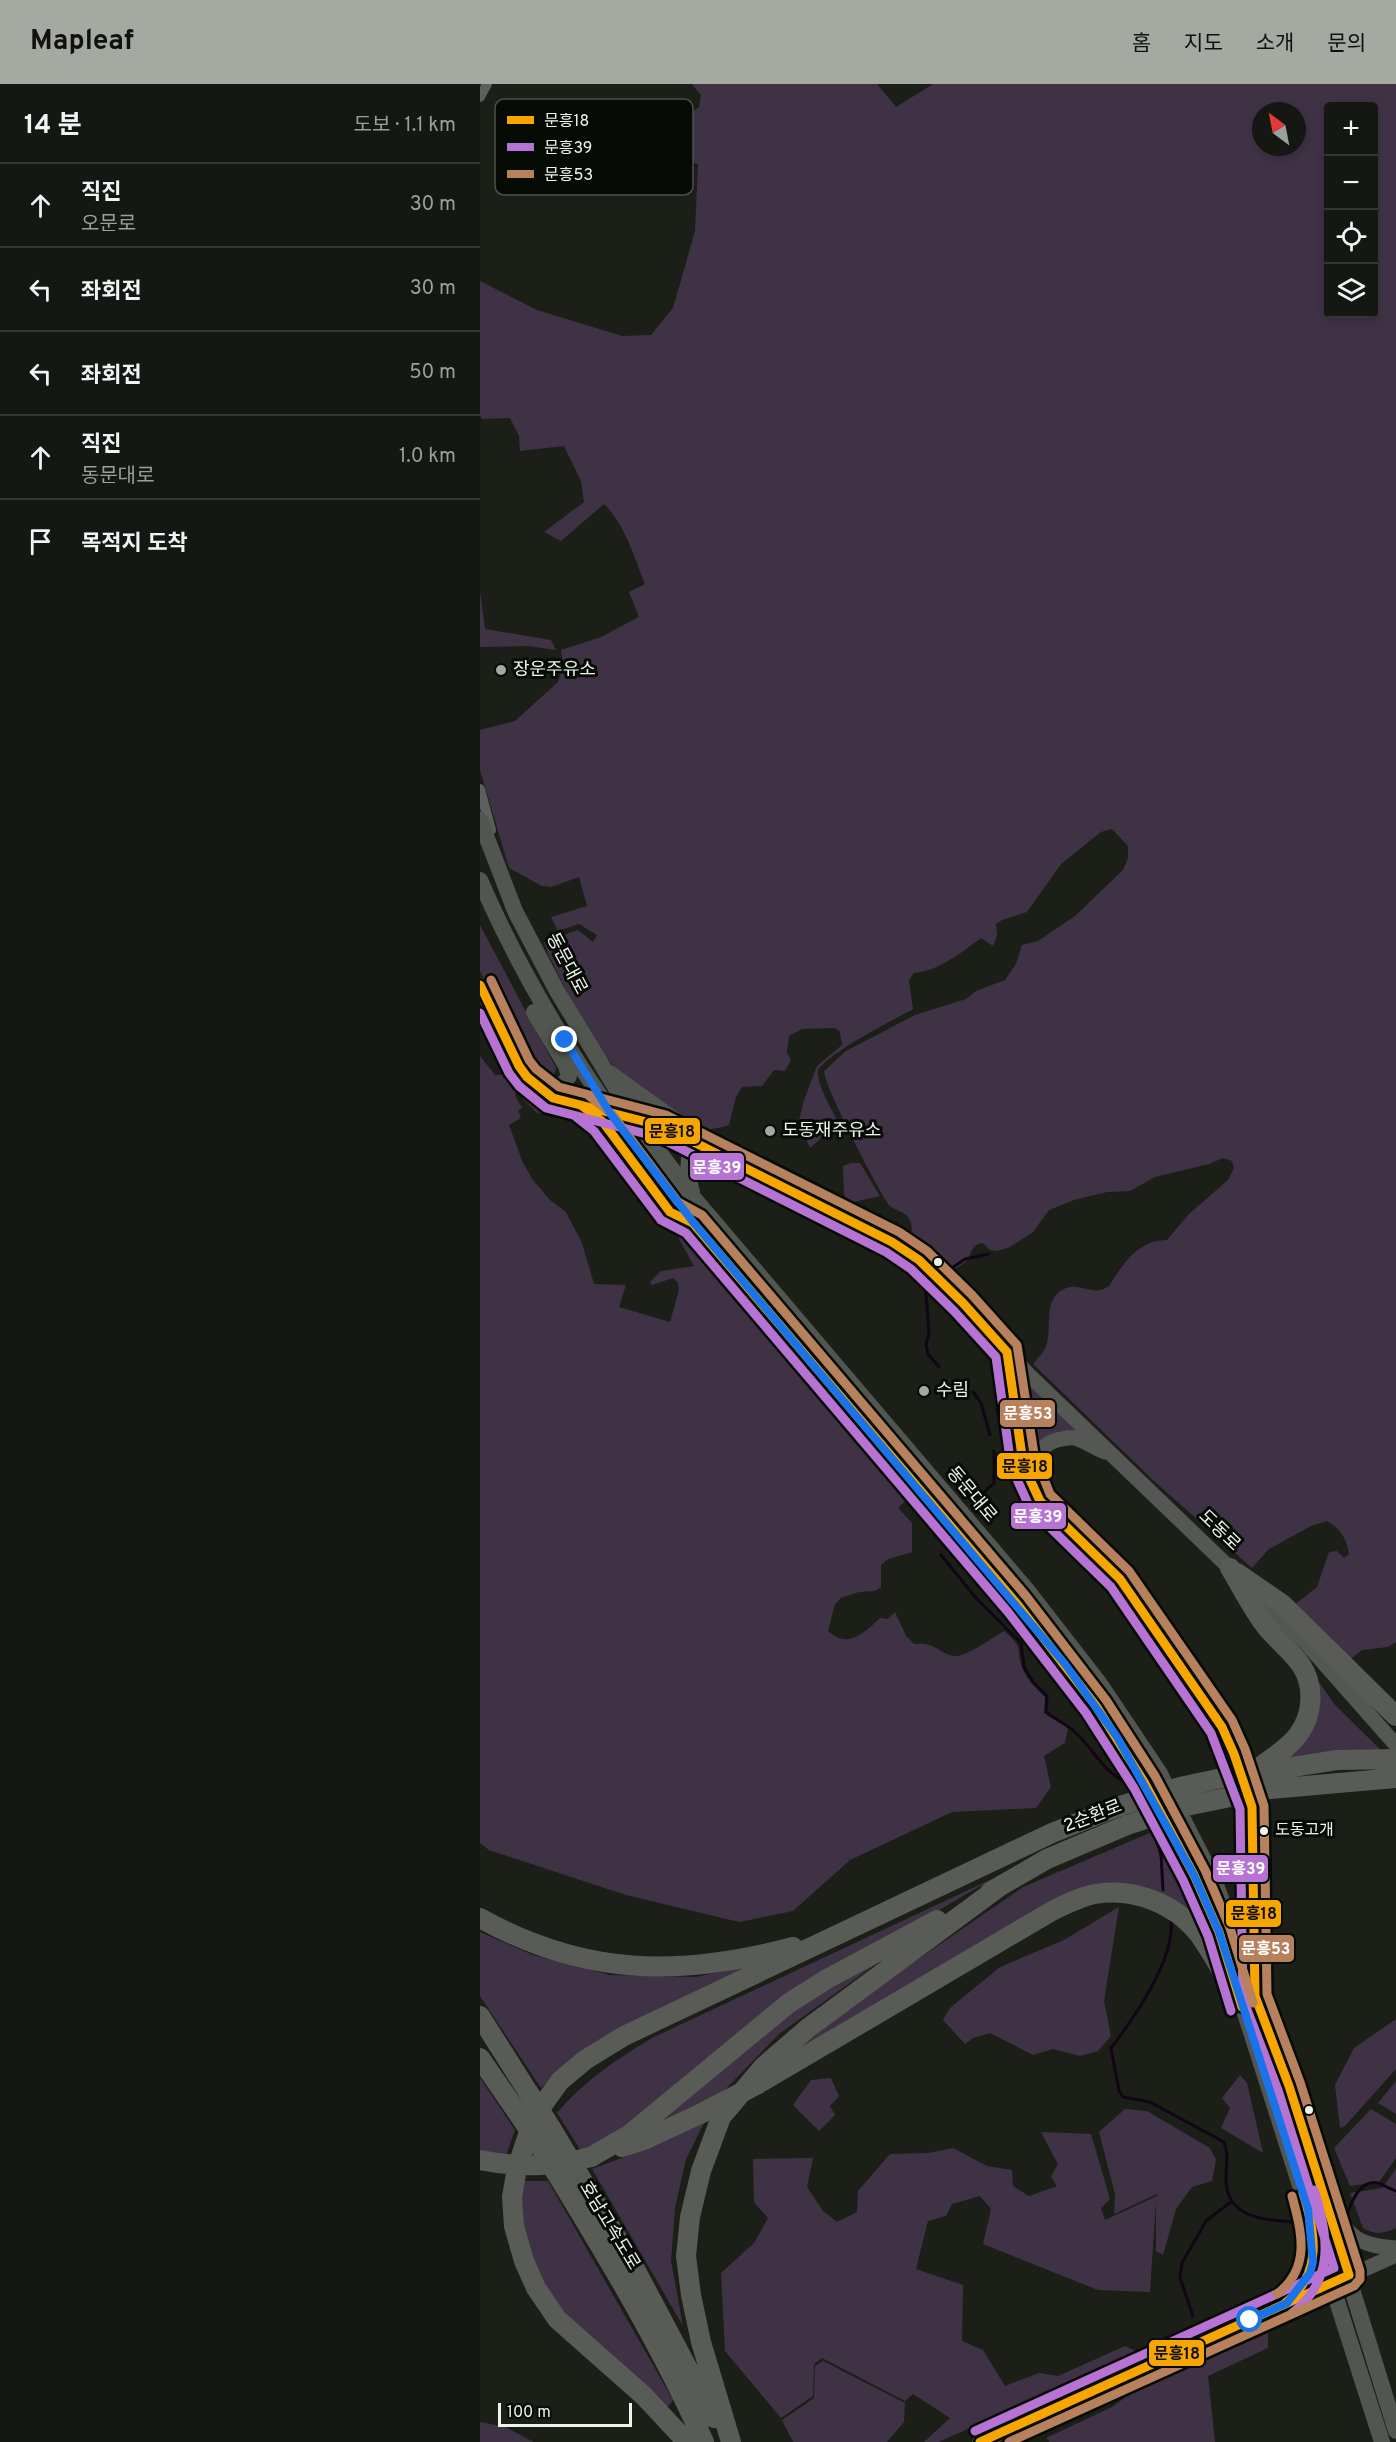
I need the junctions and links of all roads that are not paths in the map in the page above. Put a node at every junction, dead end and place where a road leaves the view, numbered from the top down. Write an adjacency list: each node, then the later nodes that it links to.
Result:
1 (487, 84): 2 (street)
2 (480, 98)
3 (480, 789): 6 (street)
4 (480, 820): 6 (main road, 동문대로)
5 (480, 880): 8 (main road, 동문대로)
6 (529, 934): 9 (main road, 동문대로)
7 (480, 985): 10 (main road)
8 (531, 987): 10 (main road); 12 (main road, 동문대로)
9 (602, 1068): 13 (main road, 동문대로); 14 (main road)
10 (538, 1086): 11 (main road)
11 (582, 1106): 12 (main road); 17 (main road)
12 (610, 1113): 13 (main road); 17 (main road, 동문대로)
13 (634, 1118): 14 (main road); 16 (main road, 동문대로)
14 (693, 1141): 15 (main road)
15 (711, 1152): 16 (main road); 18 (main road)
16 (692, 1196): 29 (main road, 동문대로)
17 (693, 1222): 29 (main road, 동문대로)
18 (1007, 1352): 19 (main road, 도동로); 20 (main road, 동문대로)
19 (1115, 1456): 20 (main road); 21 (main road, 도동로)
20 (1040, 1501): 29 (main road, 동문대로)
21 (1230, 1568): 22 (highway); 23 (main road, 도동로); 24 (highway)
22 (1396, 1716)
23 (1394, 1754): 24 (highway, 2순환로)
24 (1264, 1773): 25 (highway, 2순환로); 26 (highway, 2순환로, bridge); 28 (highway, 2순환로, bridge)
25 (1396, 1778)
26 (999, 1887): 32 (highway); 44 (highway)
27 (480, 1918): 28 (highway)
28 (845, 1933): 42 (highway)
29 (1246, 1996): 32 (highway, bridge); 34 (main road, 동문대로); 35 (main road, 동문대로)
30 (480, 2016): 44 (highway, 호남고속도로, bridge)
31 (480, 2058): 43 (highway, 호남고속도로, bridge)
32 (591, 2157): 33 (highway, bridge)
33 (480, 2160)
34 (1324, 2194): 36 (main road); 38 (main road, 동문대로)
35 (1308, 2209): 39 (main road, 동문대로); 40 (main road)
36 (1396, 2248)
37 (1396, 2255): 38 (main road)
38 (1349, 2275): 39 (main road); 41 (main road, 동문대로)
39 (1332, 2283): 40 (main road); 46 (main road, 동문대로)
40 (1287, 2303): 45 (main road)
41 (1396, 2431)
42 (687, 2442)
43 (704, 2442)
44 (729, 2442)
45 (981, 2442)
46 (1382, 2442)

